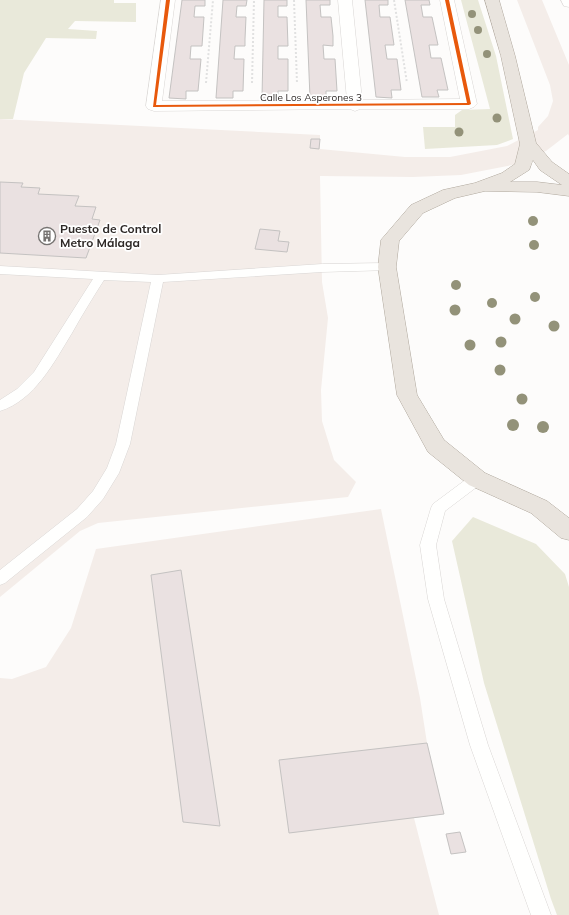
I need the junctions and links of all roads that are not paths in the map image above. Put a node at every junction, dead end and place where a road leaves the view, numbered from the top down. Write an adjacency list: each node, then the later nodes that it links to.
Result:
1 (168, 0): 7 (street, Calle Los Asperones 3)
2 (345, 0): 7 (street)
3 (447, 0): 7 (street, Calle Los Asperones 3)
4 (492, 0): 8 (main road)
5 (568, 0): 6 (street)
6 (569, 3)
7 (355, 106)
8 (528, 144): 9 (main road); 10 (main road)
9 (569, 182)
10 (480, 187): 11 (main road); 12 (main road)
11 (569, 191)
12 (387, 267): 15 (lane); 17 (main road)
13 (0, 270): 14 (lane)
14 (101, 275): 15 (lane); 16 (lane)
15 (158, 279): 21 (lane)
16 (0, 406)
17 (477, 479): 18 (main road); 22 (lane)
18 (539, 507): 19 (main road); 20 (main road)
19 (569, 510)
20 (569, 531)
21 (0, 579)
22 (540, 915)

